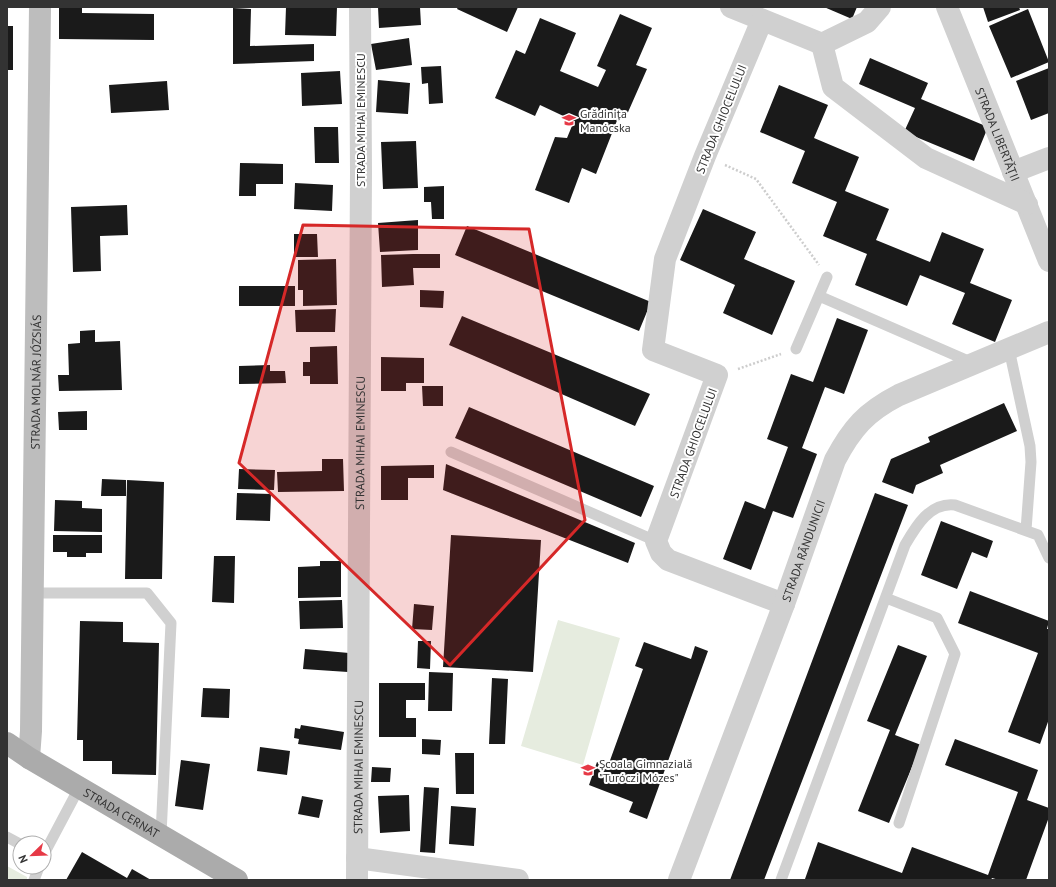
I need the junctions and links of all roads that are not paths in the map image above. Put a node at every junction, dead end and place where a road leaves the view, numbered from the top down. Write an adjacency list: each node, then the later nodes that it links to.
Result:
1 (40, 7): 22 (street, STRADA MOLNÁR JÓZSIÁS)
2 (360, 7): 31 (street, STRADA MIHAI EMINESCU)
3 (731, 7): 6 (street)
4 (880, 7): 7 (street)
5 (947, 7): 9 (street, STRADA LIBERTĂȚII)
6 (762, 20): 7 (street); 20 (street, STRADA GHIOCELULUI)
7 (822, 44): 10 (street)
8 (1049, 158): 9 (street)
9 (1013, 172): 10 (street, STRADA LIBERTĂȚII)
10 (1027, 204): 11 (street, STRADA LIBERTĂȚII)
11 (1049, 261)
12 (827, 276): 13 (lane)
13 (819, 296): 15 (lane); 17 (lane)
14 (1049, 332): 16 (street, STRADA RÂNDUNICII)
15 (796, 349)
16 (1009, 349): 17 (street, STRADA RÂNDUNICII); 19 (lane)
17 (974, 363): 24 (street, STRADA RÂNDUNICII)
18 (451, 452): 20 (lane)
19 (1026, 530): 21 (lane); 23 (lane)
20 (656, 541): 24 (street)
21 (1049, 558)
22 (33, 593): 26 (street, STRADA MOLNÁR JÓZSIÁS); 29 (lane)
23 (886, 598): 28 (lane); 36 (lane)
24 (784, 604): 35 (street, STRADA RÂNDUNICII)
25 (7, 743): 26 (main road, STRADA CERNAT)
26 (29, 758): 27 (main road, STRADA CERNAT)
27 (79, 788): 29 (main road, STRADA CERNAT); 30 (lane)
28 (899, 823)
29 (161, 835): 32 (main road, STRADA CERNAT)
30 (52, 839)
31 (357, 858): 33 (street, STRADA MIHAI EMINESCU); 34 (street)
32 (237, 880)
33 (357, 880)
34 (518, 880)
35 (679, 880)
36 (781, 880)

